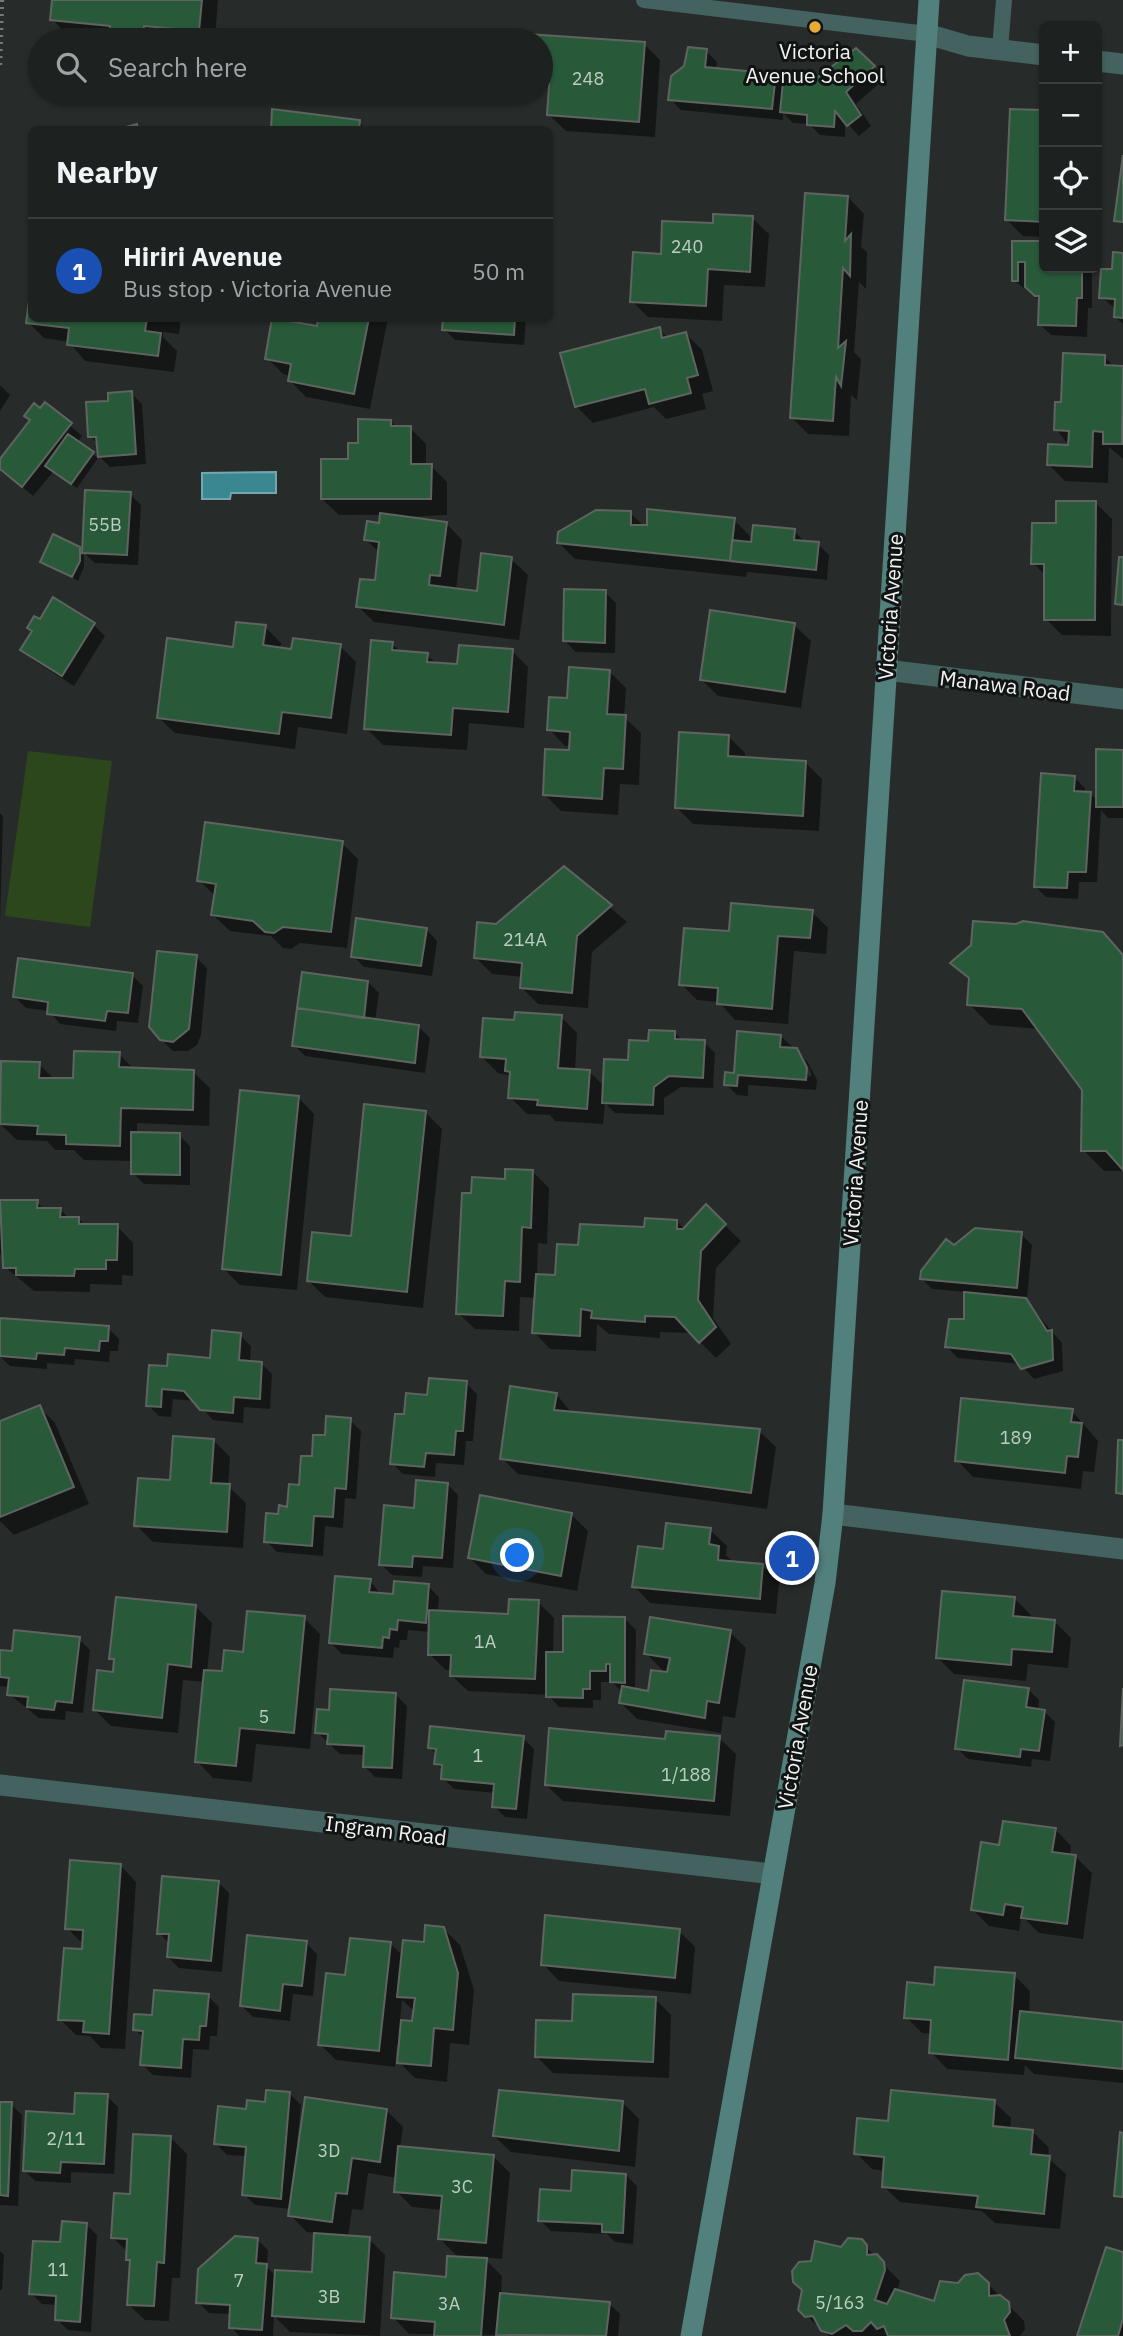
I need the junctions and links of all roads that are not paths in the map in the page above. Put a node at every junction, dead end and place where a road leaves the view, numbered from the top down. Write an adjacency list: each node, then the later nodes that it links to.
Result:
1 (644, 0): 4 (lane)
2 (929, 0): 4 (main road, Victoria Avenue)
3 (1004, 0): 5 (lane)
4 (927, 34): 5 (street); 9 (main road, Victoria Avenue)
5 (1000, 50): 6 (street)
6 (1039, 54)
7 (1102, 62): 8 (street)
8 (1123, 64)
9 (886, 670): 10 (street, Manawa Road); 11 (main road, Victoria Avenue)
10 (1123, 699)
11 (833, 1514): 12 (street); 14 (main road, Victoria Avenue)
12 (1123, 1549)
13 (0, 1785): 14 (street, Ingram Road)
14 (773, 1874): 15 (main road, Victoria Avenue)
15 (691, 2336)

